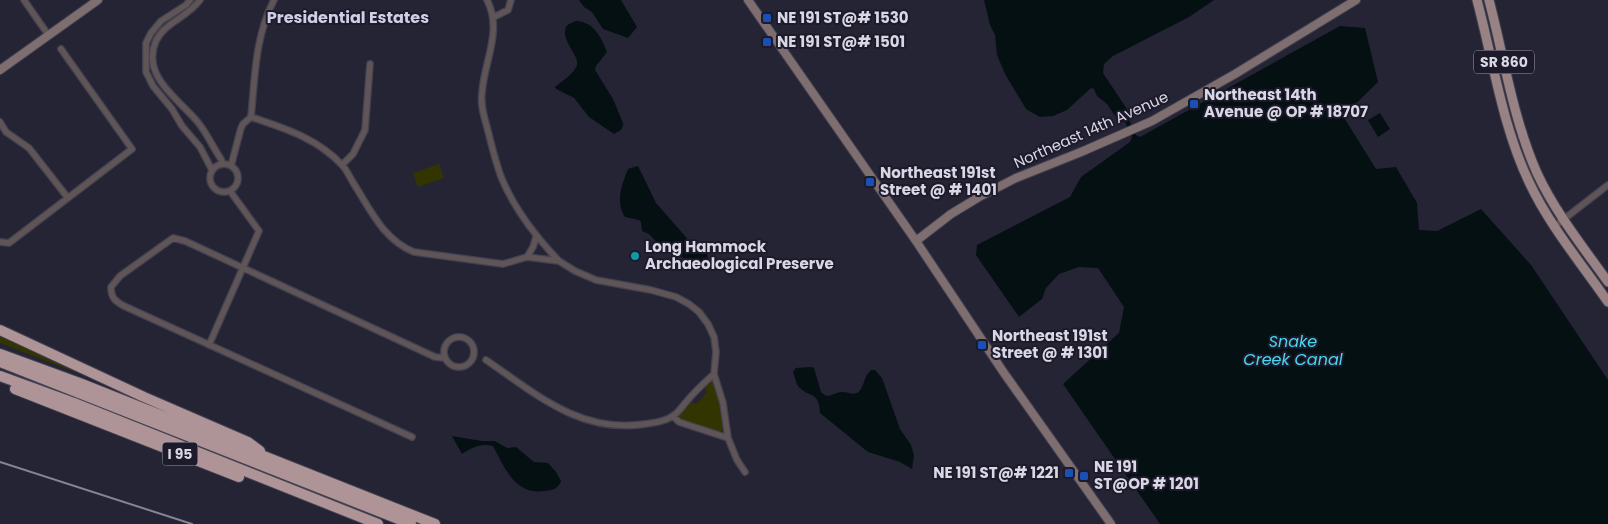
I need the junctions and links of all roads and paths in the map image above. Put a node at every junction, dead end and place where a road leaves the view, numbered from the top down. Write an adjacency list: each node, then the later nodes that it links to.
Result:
1 (24, 0): 13 (street)
2 (98, 0): 13 (street)
3 (190, 0): 22 (street)
4 (200, 0): 19 (street)
5 (274, 0): 17 (street)
6 (488, 0): 12 (street)
7 (511, 0): 12 (street)
8 (748, 0): 33 (street)
9 (1356, 0): 33 (street, Northeast 14th Avenue)
10 (1477, 0): 21 (main road, SR 860)
11 (1489, 0): 20 (main road, SR 860)
12 (494, 17): 32 (street)
13 (49, 36): 16 (street)
14 (61, 49): 29 (street)
15 (370, 64): 25 (street)
16 (0, 70)
17 (251, 117): 24 (street); 25 (street)
18 (0, 122): 29 (street)
19 (201, 127): 22 (street); 23 (street)
20 (1521, 127): 21 (main road); 30 (main road, SR 860)
21 (1510, 131): 31 (main road, SR 860)
22 (189, 134): 26 (street)
23 (223, 164): 24 (street); 26 (street)
24 (231, 166): 28 (street)
25 (342, 166): 35 (street)
26 (212, 170): 28 (street)
27 (1608, 185): 30 (street)
28 (230, 191): 37 (street)
29 (68, 198): 34 (street)
30 (1564, 219): 31 (street); 38 (main road, SR 860)
31 (1555, 226): 39 (main road, SR 860)
32 (536, 237): 35 (street); 36 (street)
33 (916, 241): 58 (street)
34 (0, 242)
35 (527, 257): 36 (street)
36 (559, 261): 46 (street)
37 (244, 267): 41 (street); 41 (street); 43 (street)
38 (1608, 282)
39 (1608, 302)
40 (0, 330): 52 (highway)
41 (209, 345): 50 (street)
42 (0, 354): 52 (highway, I 95)
43 (445, 358): 43 (street)
44 (486, 360): 49 (street)
45 (0, 362): 56 (highway)
46 (714, 374): 49 (street); 51 (street)
47 (0, 376): 55 (highway)
48 (0, 383): 54 (highway, I 95)
49 (673, 416): 51 (street)
50 (412, 438)
51 (728, 438): 53 (street)
52 (273, 460): 57 (highway, I 95)
53 (745, 472)
54 (360, 524)
55 (378, 524)
56 (411, 524)
57 (435, 524)
58 (1112, 524)

